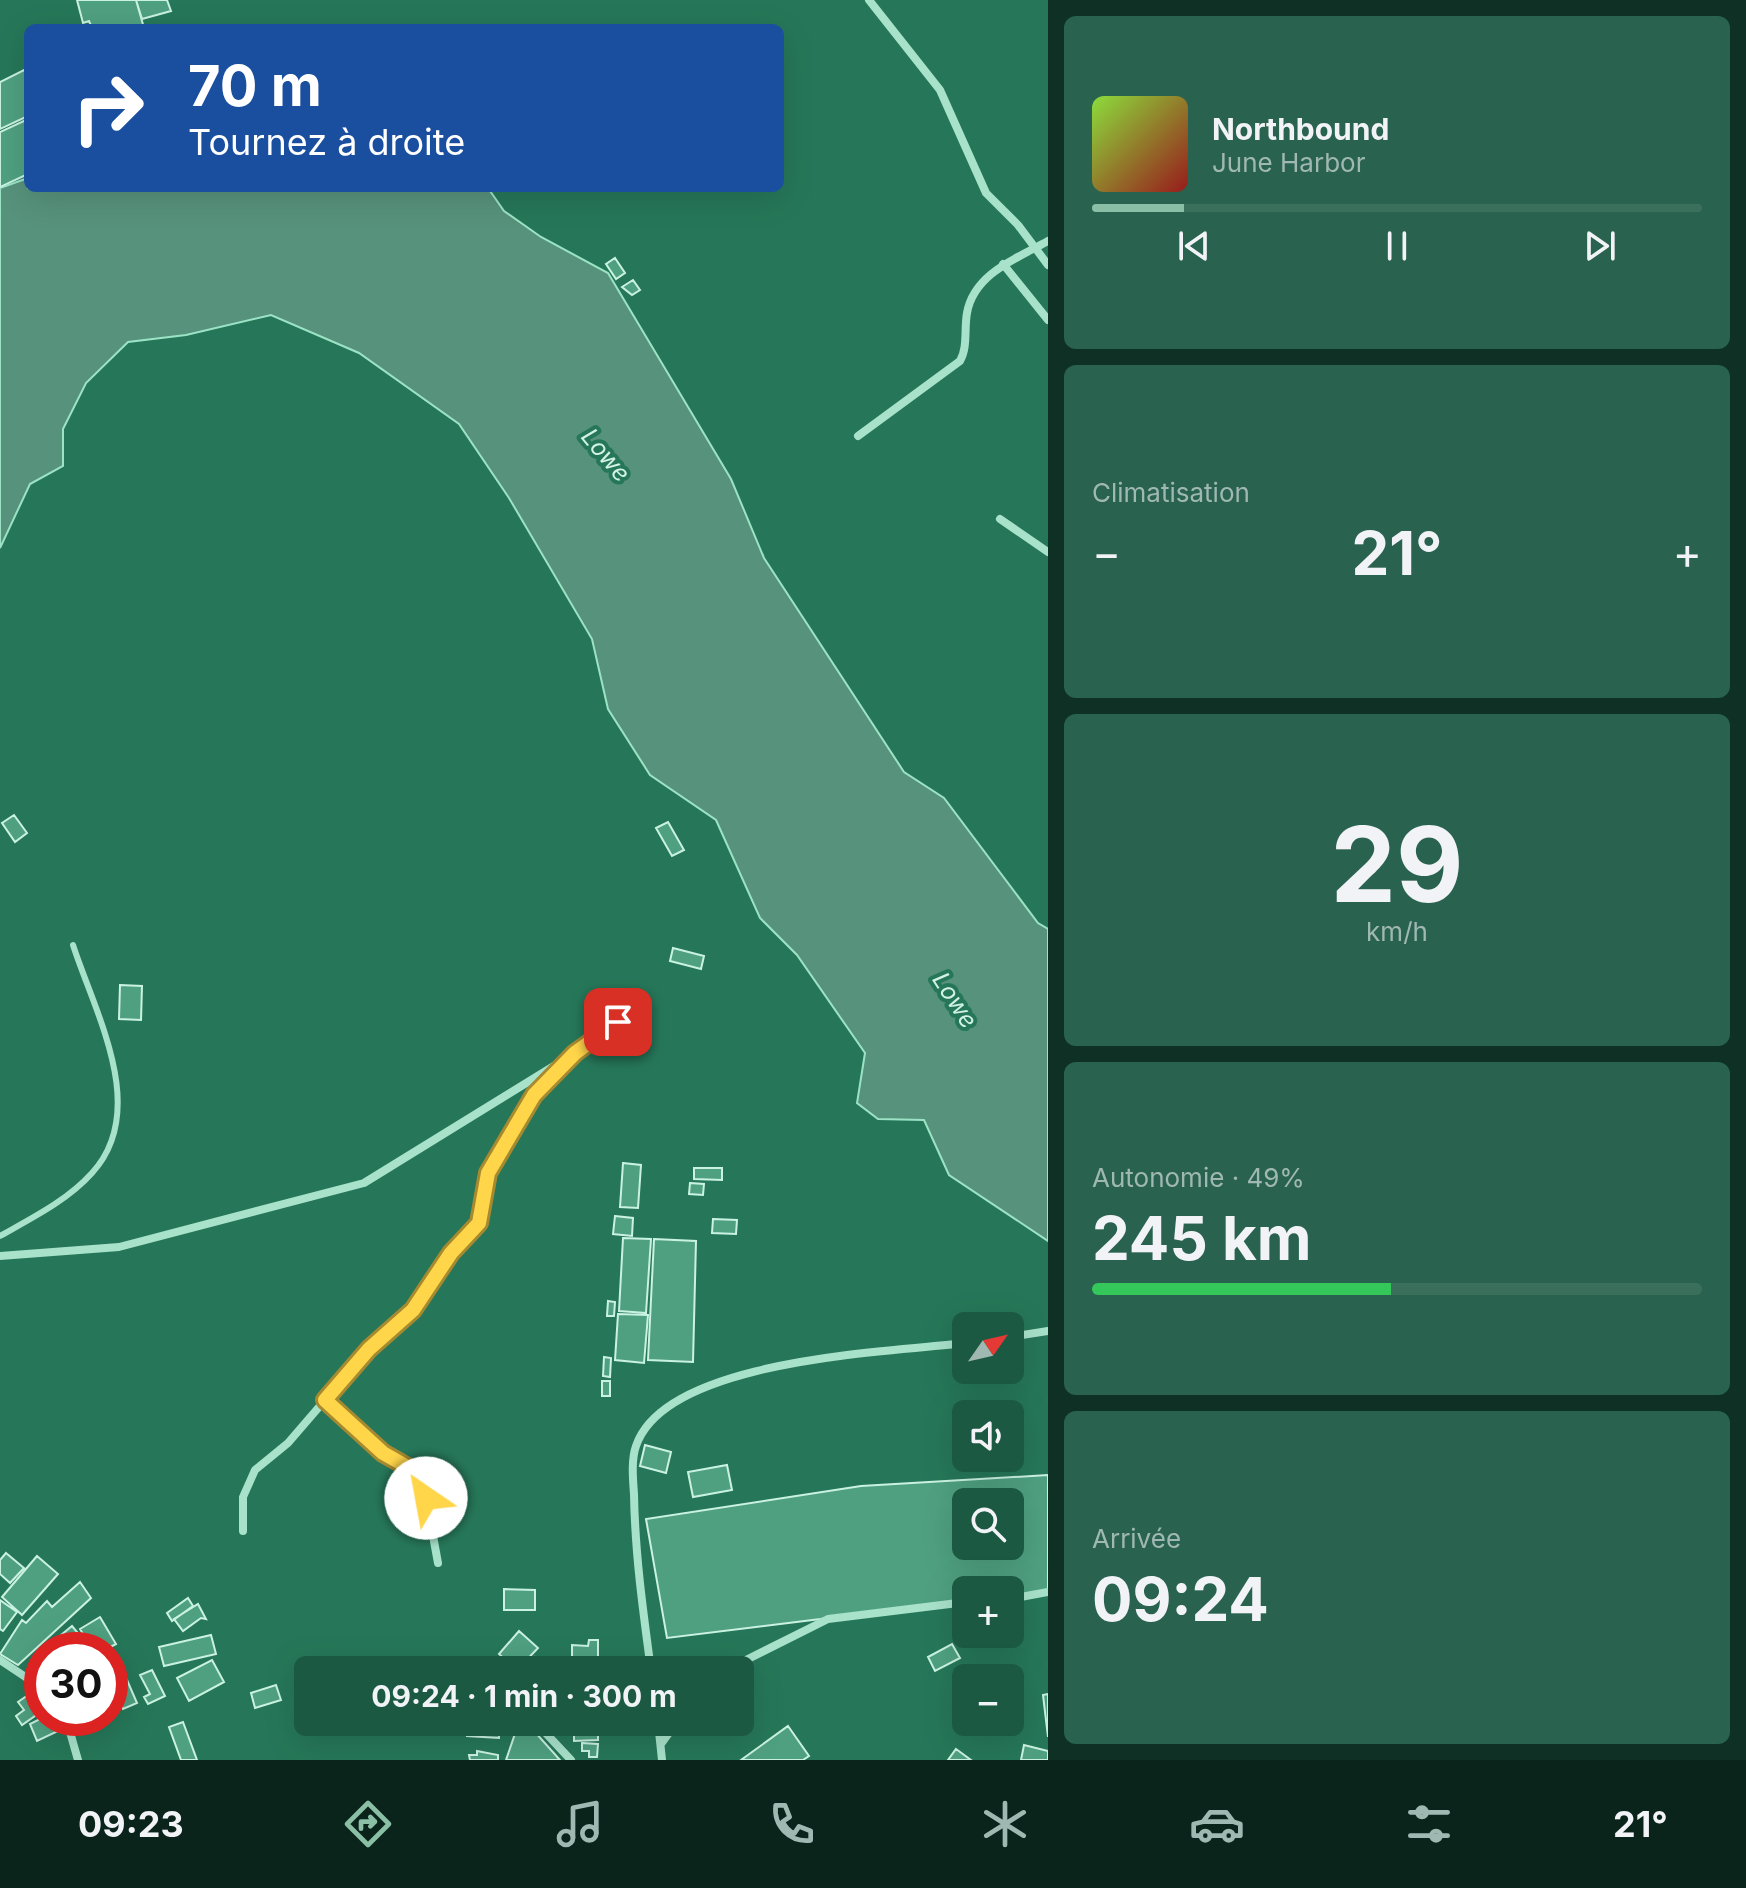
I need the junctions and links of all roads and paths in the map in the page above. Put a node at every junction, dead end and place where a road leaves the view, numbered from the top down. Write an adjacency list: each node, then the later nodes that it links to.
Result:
1 (869, 0): 3 (street)
2 (1048, 241): 3 (street)
3 (1036, 248): 4 (street); 5 (street)
4 (1003, 264): 6 (street); 7 (street)
5 (1048, 265)
6 (1048, 320)
7 (858, 436)
8 (1000, 519): 9 (street)
9 (1048, 552)
10 (73, 945): 13 (lane)
11 (618, 1022): 12 (street)
12 (575, 1053): 14 (street); 18 (street)
13 (0, 1236)
14 (0, 1256)
15 (1048, 1331): 16 (street)
16 (1024, 1335)
17 (952, 1344): 24 (street)
18 (325, 1400): 19 (street); 20 (street)
19 (243, 1531)
20 (438, 1563)
21 (1048, 1592): 22 (street)
22 (1024, 1596)
23 (952, 1604): 25 (street)
24 (649, 1656)
25 (754, 1656)
26 (0, 1660): 27 (street)
27 (24, 1676)
28 (71, 1736): 33 (street)
29 (548, 1736): 34 (street)
30 (660, 1736): 32 (street)
31 (667, 1736): 32 (street)
32 (661, 1744): 35 (street)
33 (78, 1760)
34 (571, 1760)
35 (662, 1760)

